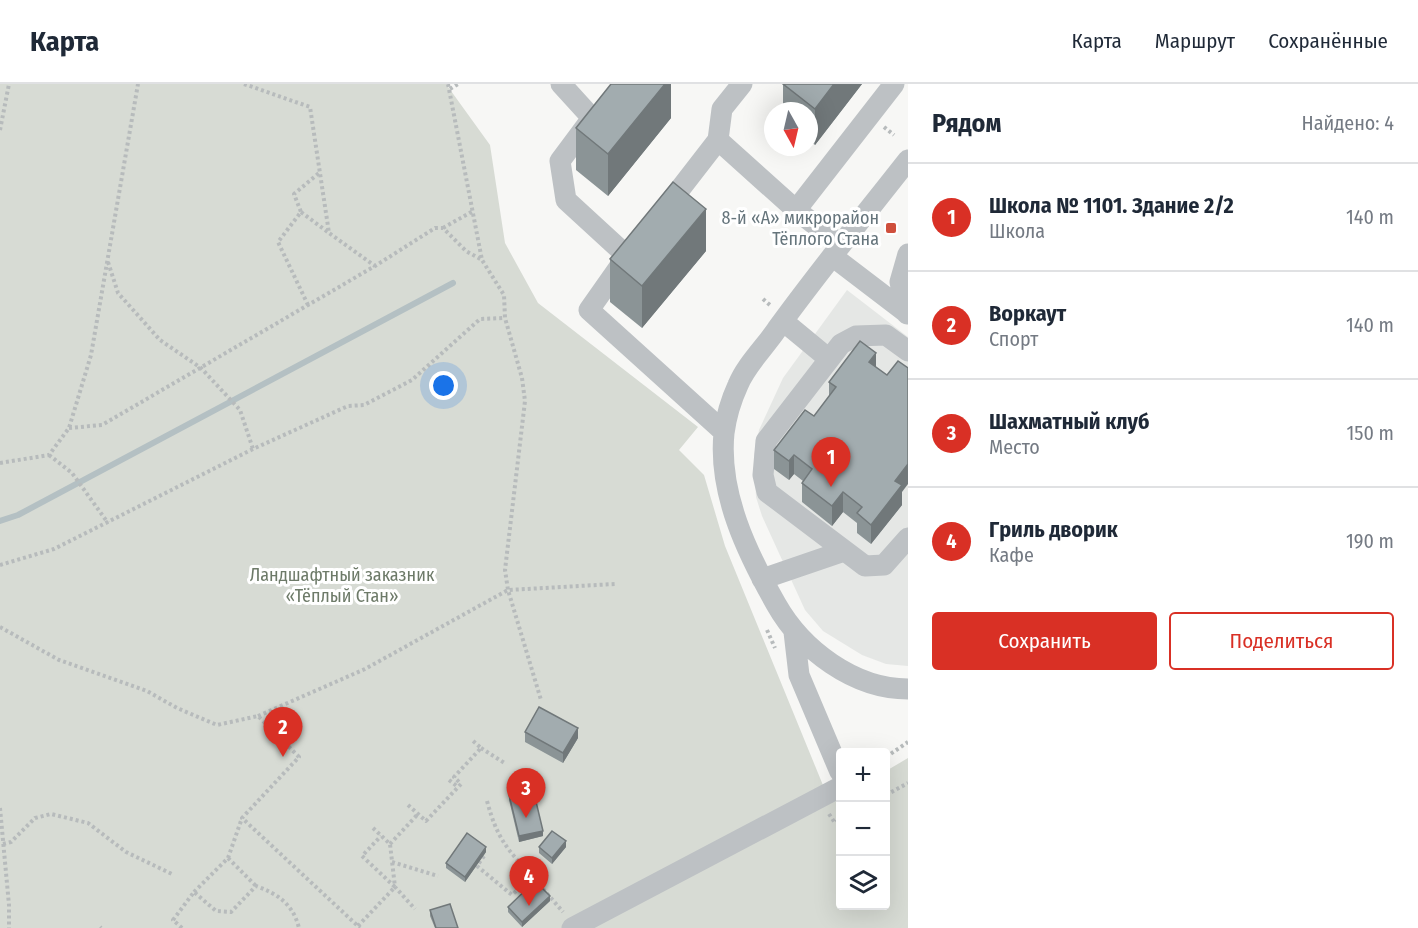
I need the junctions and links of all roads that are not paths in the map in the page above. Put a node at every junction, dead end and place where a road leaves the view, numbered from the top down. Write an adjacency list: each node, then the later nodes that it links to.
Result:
1 (561, 84): 9 (street)
2 (741, 84): 4 (street)
3 (894, 84): 6 (street)
4 (718, 140): 6 (street); 9 (street)
5 (908, 160): 7 (street)
6 (796, 210): 7 (street)
7 (836, 250): 10 (street); 11 (street)
8 (908, 254): 11 (street)
9 (627, 256): 14 (street)
10 (778, 314): 13 (street); 14 (street)
11 (908, 314)
12 (908, 351): 13 (street)
13 (830, 359): 16 (street)
14 (724, 432): 17 (street)
15 (908, 538): 16 (street)
16 (844, 551): 17 (street)
17 (762, 579): 18 (street)
18 (794, 632): 19 (street); 20 (street)
19 (908, 689)
20 (836, 763)
21 (836, 789): 22 (street)
22 (573, 927)

